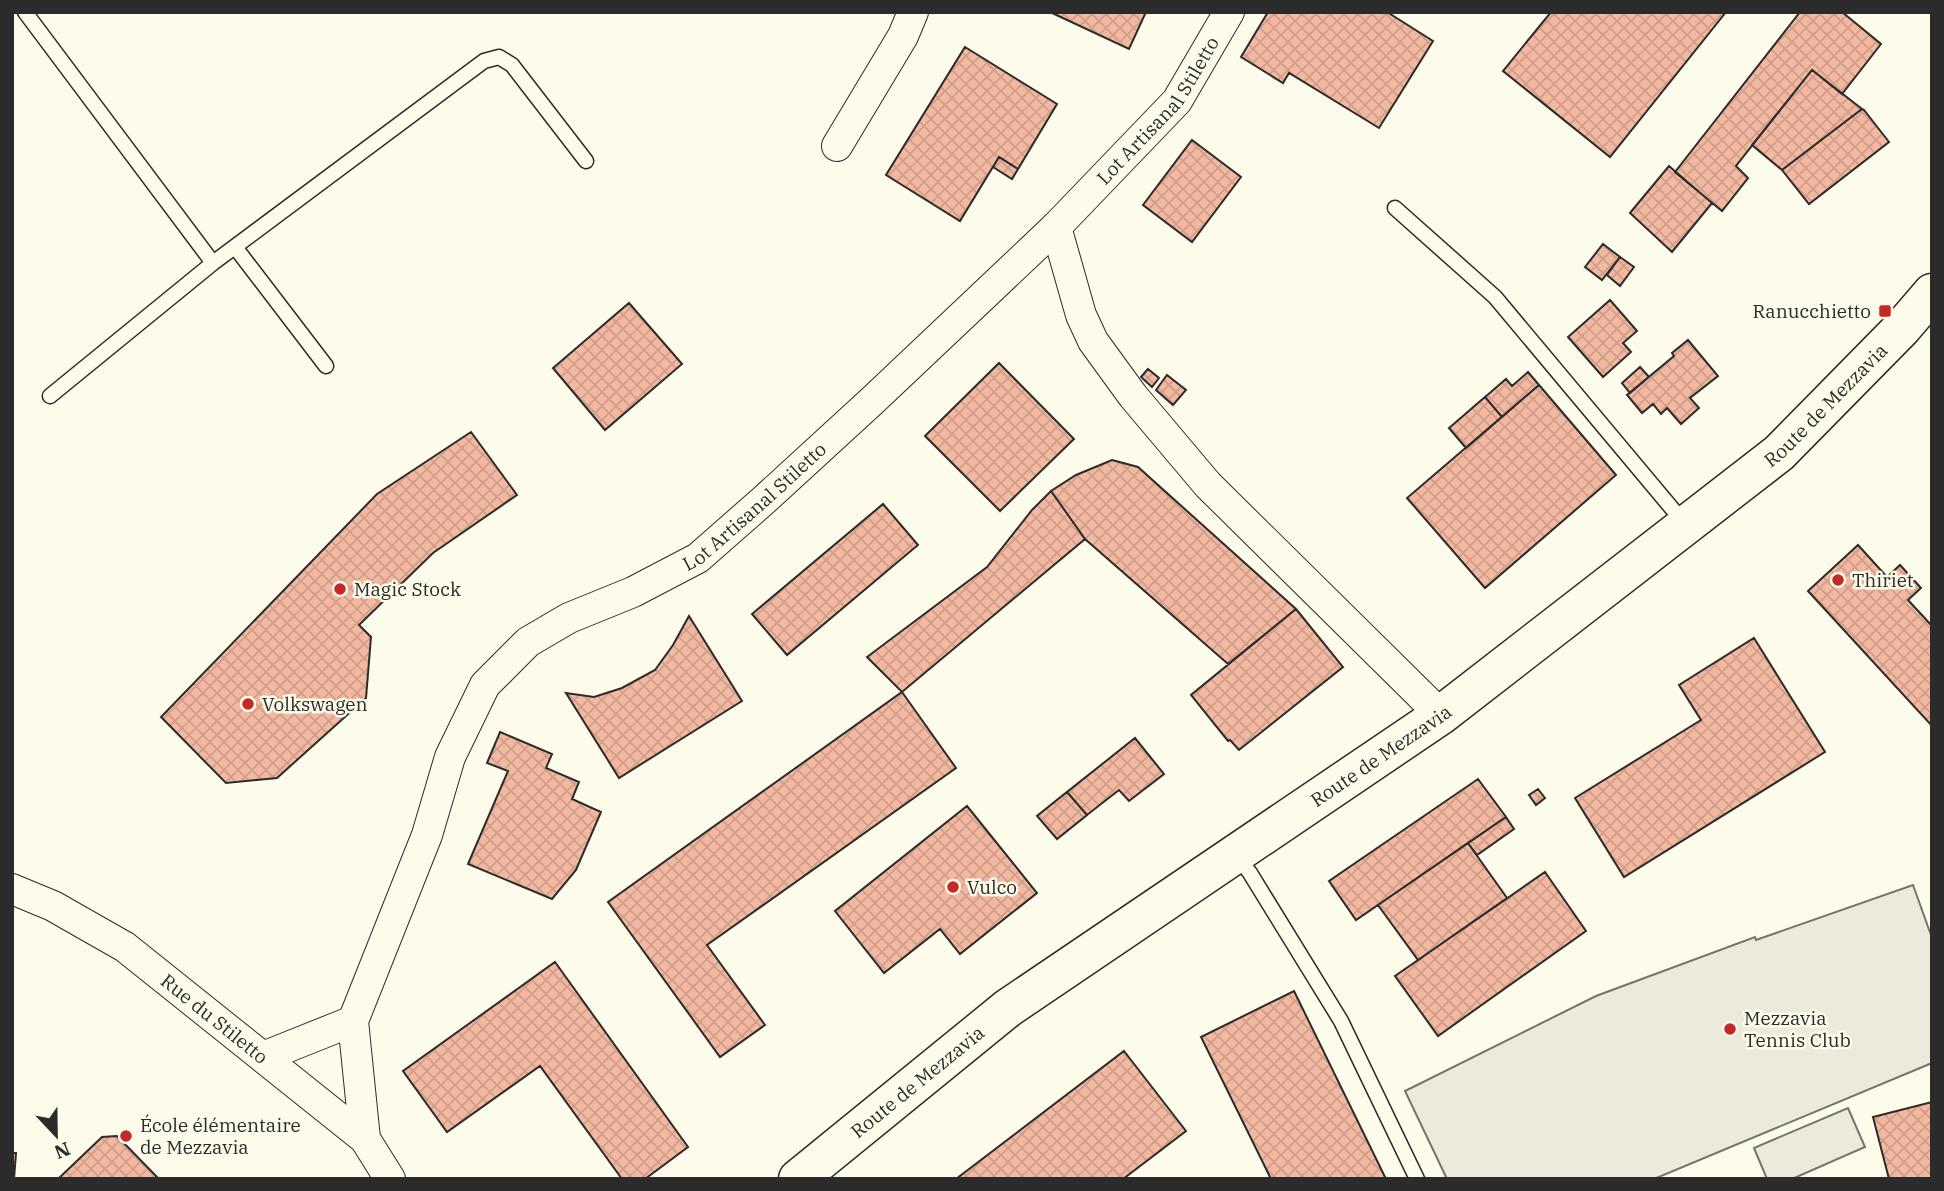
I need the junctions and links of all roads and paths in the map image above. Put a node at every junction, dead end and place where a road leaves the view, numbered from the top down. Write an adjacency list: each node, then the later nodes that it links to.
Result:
1 (25, 12): 9 (lane)
2 (913, 12): 4 (street)
3 (1228, 12): 7 (street, Lot Artisanal Stiletto)
4 (837, 146)
5 (586, 161): 8 (lane)
6 (1395, 208): 13 (lane)
7 (1056, 227): 14 (street); 17 (street, Lot Artisanal Stiletto)
8 (235, 247): 9 (lane); 11 (lane)
9 (213, 263): 12 (lane)
10 (1932, 293): 13 (main road, Route de Mezzavia)
11 (326, 366)
12 (50, 396)
13 (1686, 525): 14 (main road, Route de Mezzavia)
14 (1441, 715): 15 (main road, Route de Mezzavia)
15 (1235, 854): 21 (main road, Route de Mezzavia); 22 (lane)
16 (12, 889): 18 (street, Rue du Stiletto)
17 (353, 1021): 18 (street); 19 (street)
18 (263, 1057): 19 (street, Rue du Stiletto)
19 (365, 1139): 20 (street, Rue du Stiletto)
20 (390, 1179)
21 (798, 1179)
22 (1417, 1179)

